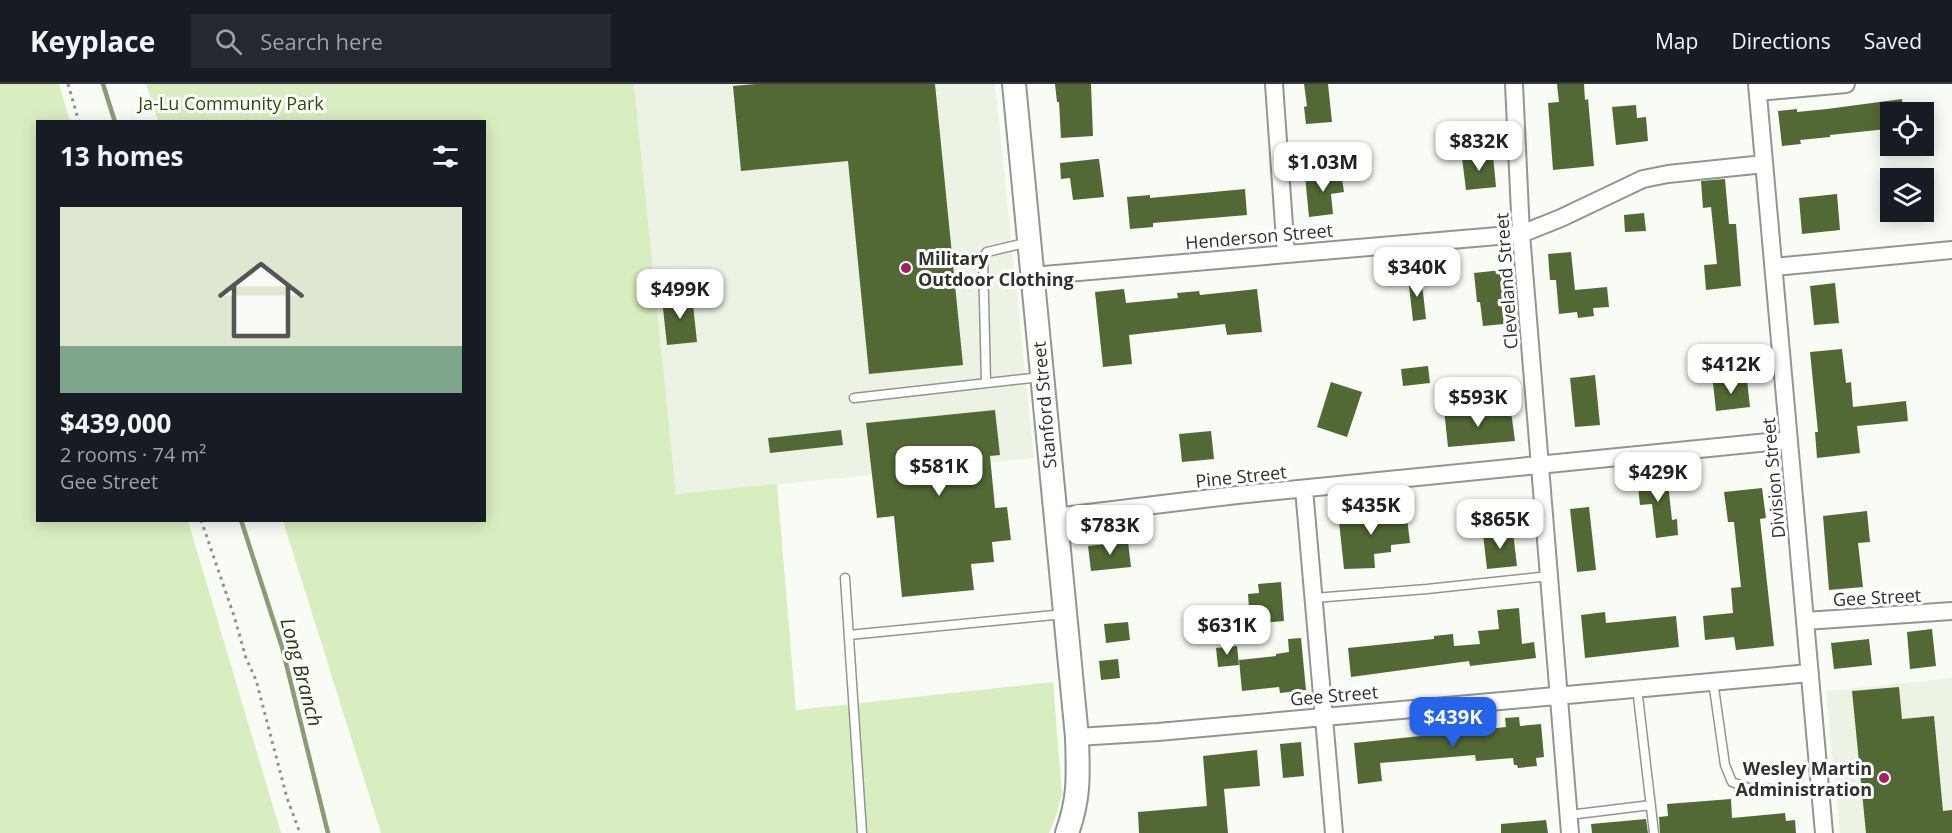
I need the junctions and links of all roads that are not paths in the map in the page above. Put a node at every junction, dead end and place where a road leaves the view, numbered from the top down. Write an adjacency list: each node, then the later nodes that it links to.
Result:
1 (1014, 84): 8 (street, Stanford Street)
2 (1274, 84): 10 (street)
3 (1514, 84): 7 (street, Cleveland Street)
4 (1846, 84): 5 (street)
5 (1757, 88): 6 (street, Division Street)
6 (1764, 164): 7 (street, Henderson Street); 11 (street, Division Street)
7 (1521, 234): 10 (street, Henderson Street); 17 (street, Cleveland Street)
8 (1029, 242): 12 (street, Stanford Street); 14 (lane)
9 (1952, 250): 11 (street)
10 (1286, 254): 12 (street, Henderson Street)
11 (1774, 267): 16 (street, Division Street)
12 (1032, 276): 13 (street, Stanford Street)
13 (1041, 377): 14 (lane); 19 (street, Stanford Street)
14 (986, 383): 15 (lane)
15 (854, 398)
16 (1789, 440): 17 (street, Pine Street); 25 (street, Division Street)
17 (1540, 465): 18 (street, Pine Street); 20 (street, Cleveland Street)
18 (1304, 489): 19 (street, Pine Street); 22 (street)
19 (1055, 517): 24 (street, Stanford Street)
20 (1549, 576): 22 (lane); 30 (street, Cleveland Street)
21 (845, 578): 26 (lane)
22 (1314, 598): 31 (street)
23 (1952, 611): 25 (street, Gee Street)
24 (1065, 614): 26 (lane); 32 (street, Stanford Street)
25 (1805, 621): 27 (street, Division Street)
26 (849, 635): 36 (lane)
27 (1810, 673): 28 (street, Gee Street); 33 (street, Division Street)
28 (1713, 681): 29 (street, Gee Street); 33 (lane)
29 (1637, 688): 30 (street, Gee Street); 34 (lane)
30 (1558, 695): 31 (street, Gee Street); 35 (street, Cleveland Street)
31 (1324, 715): 32 (street, Gee Street); 38 (street)
32 (1077, 737): 37 (street, Stanford Street)
33 (1820, 791): 41 (street, Division Street)
34 (1651, 805): 35 (lane); 40 (lane)
35 (1569, 815): 39 (street, Cleveland Street)
36 (862, 833)
37 (1067, 833)
38 (1334, 833)
39 (1570, 833)
40 (1654, 833)
41 (1824, 833)

